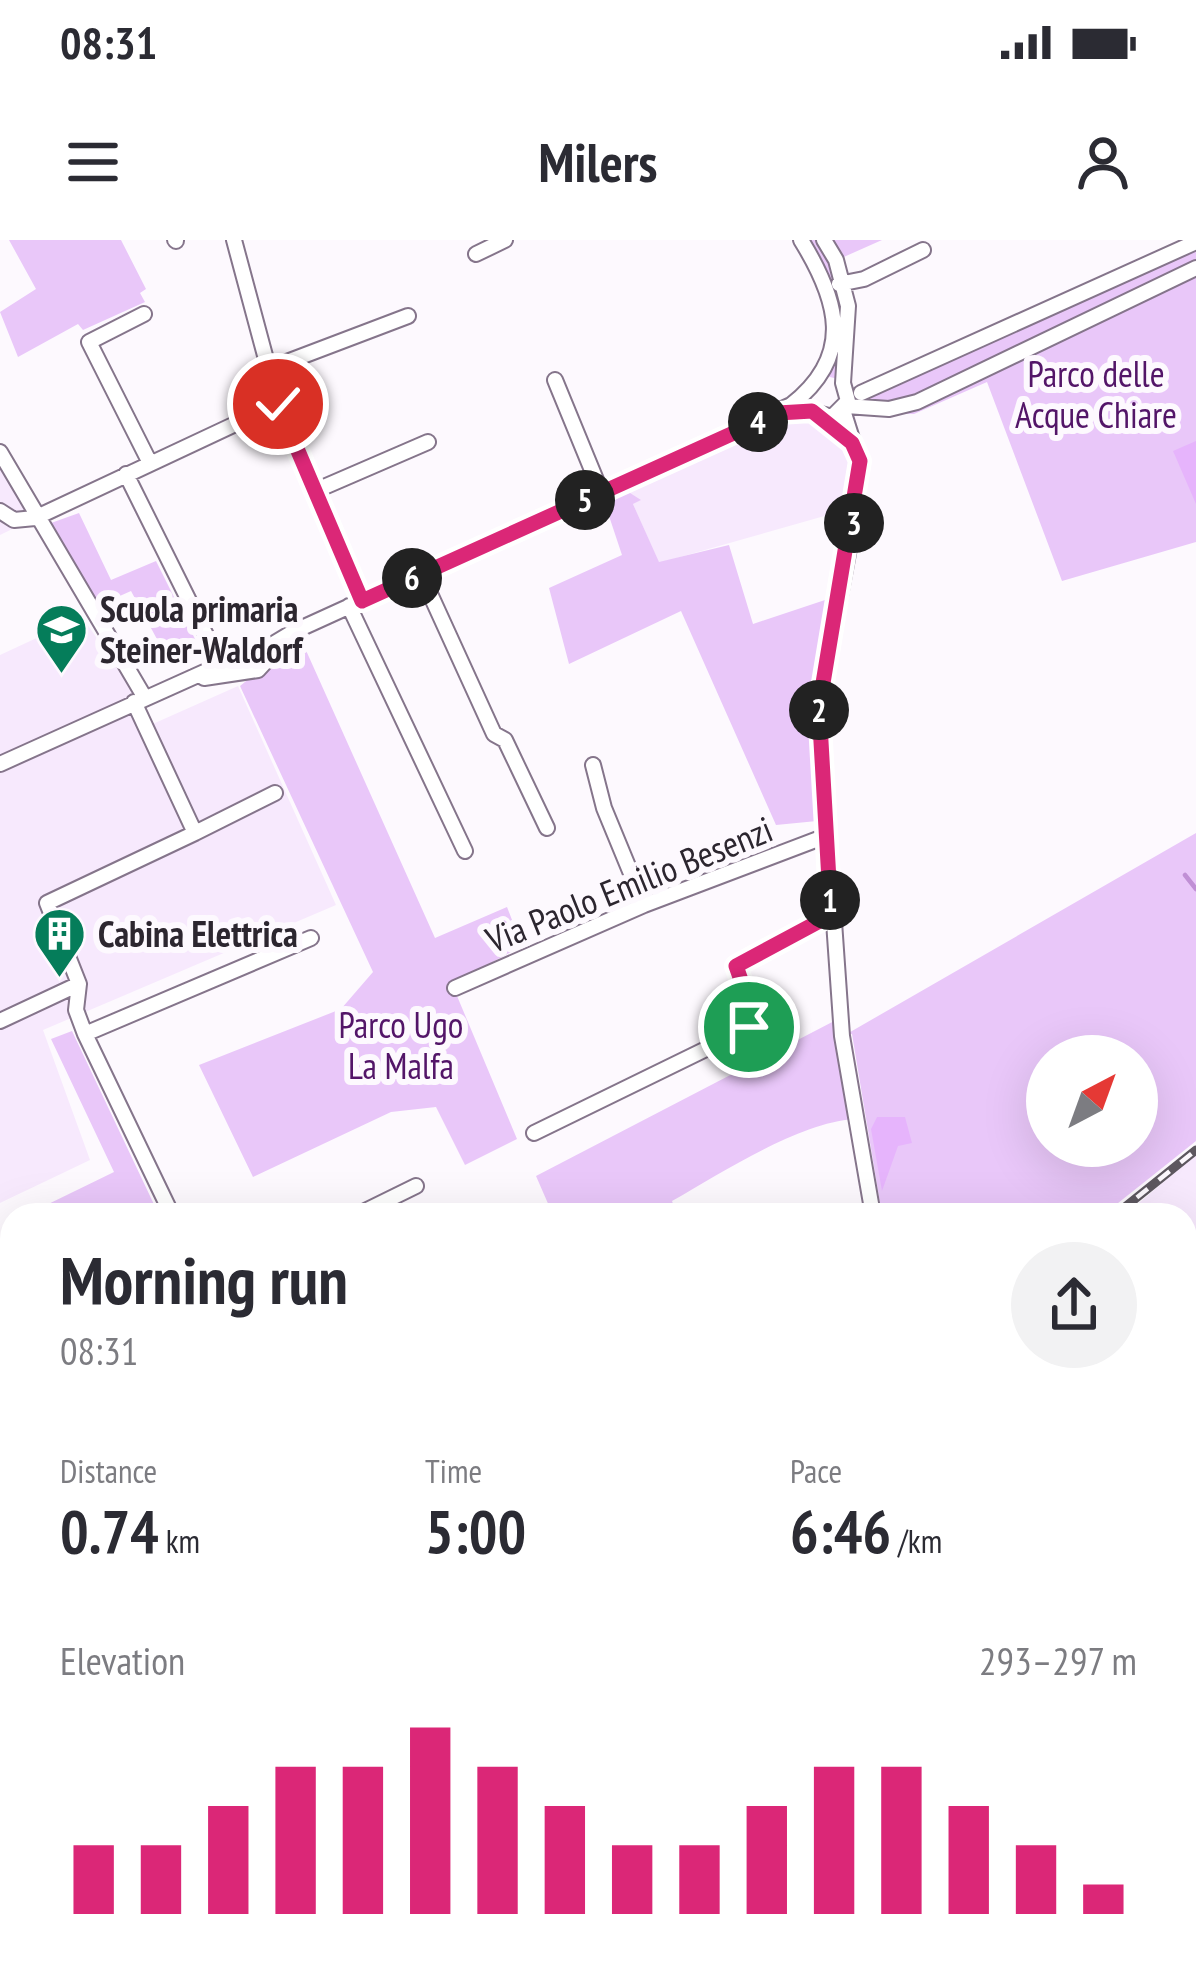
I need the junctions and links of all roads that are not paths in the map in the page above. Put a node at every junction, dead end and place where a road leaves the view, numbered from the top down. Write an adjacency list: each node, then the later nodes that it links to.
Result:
1 (505, 240): 7 (street)
2 (801, 240): 9 (street)
3 (824, 240): 9 (street)
4 (237, 241): 12 (street)
5 (1196, 242): 15 (street)
6 (923, 250): 9 (street)
7 (476, 254)
8 (1196, 268): 17 (street)
9 (836, 285): 14 (street); 15 (street)
10 (144, 314): 24 (street)
11 (408, 316): 12 (street)
12 (271, 368): 16 (street)
13 (555, 380): 27 (street)
14 (814, 383): 15 (street); 19 (street); 20 (street)
15 (850, 388): 17 (street); 18 (street)
16 (278, 404): 24 (street); 26 (street)
17 (900, 406): 18 (street)
18 (845, 408): 20 (street); 22 (street)
19 (778, 413): 20 (street); 27 (street)
20 (819, 414): 22 (street)
21 (428, 442): 26 (street)
22 (852, 443): 39 (street)
23 (0, 452): 29 (street)
24 (150, 463): 25 (street)
25 (126, 475): 29 (street); 32 (street)
26 (317, 490): 31 (street)
27 (602, 492): 30 (street)
28 (0, 511): 29 (street)
29 (35, 518): 33 (street)
30 (421, 574): 31 (street); 37 (street)
31 (356, 603): 33 (street); 40 (street)
32 (208, 639)
33 (140, 700): 34 (street); 38 (street)
34 (0, 764)
35 (593, 765): 41 (street)
36 (275, 793): 38 (street)
37 (547, 828)
38 (195, 833): 44 (street)
39 (826, 836): 41 (street, Via Paolo Emilio Besenzi); 42 (street)
40 (465, 851)
41 (644, 905): 45 (street, Via Paolo Emilio Besenzi)
42 (831, 915): 48 (street); 52 (street)
43 (311, 938): 47 (street)
44 (79, 984): 46 (street); 47 (street)
45 (455, 988)
46 (0, 1021)
47 (85, 1034): 50 (street)
48 (535, 1133)
49 (416, 1186): 51 (street)
50 (166, 1203)
51 (381, 1203)
52 (871, 1203)

